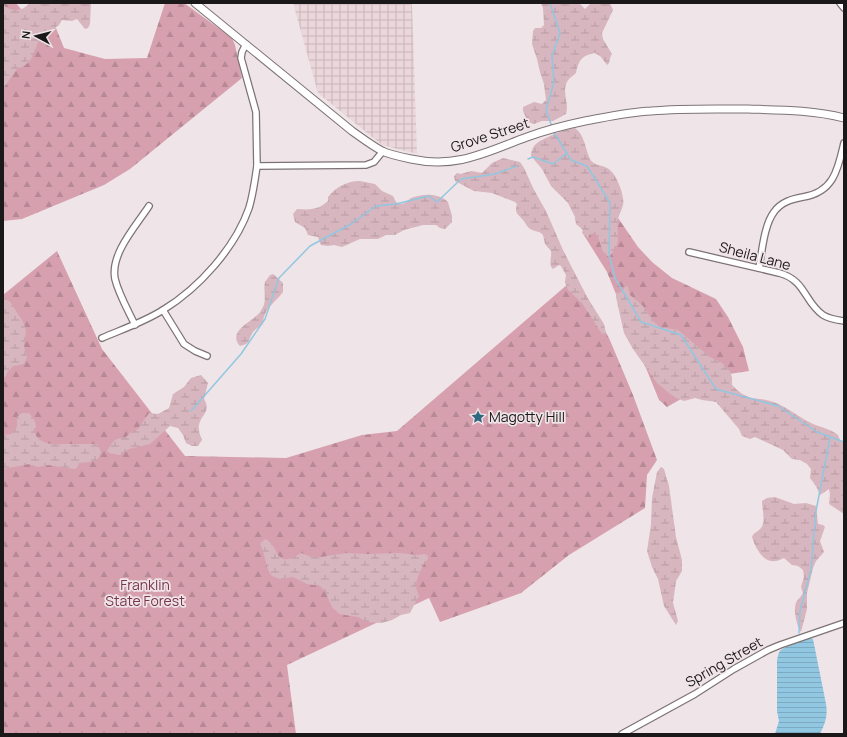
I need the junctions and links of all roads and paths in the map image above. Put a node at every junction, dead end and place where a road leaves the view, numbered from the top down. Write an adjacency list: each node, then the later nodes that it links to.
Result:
1 (195, 3): 4 (main road, Grove Street)
2 (840, 3): 3 (street)
3 (844, 8)
4 (246, 44): 7 (main road, Grove Street); 8 (street)
5 (844, 118): 7 (main road, Grove Street)
6 (844, 143): 11 (street)
7 (383, 151): 8 (street)
8 (257, 166): 12 (street)
9 (149, 206): 14 (street)
10 (690, 252): 11 (street, Sheila Lane)
11 (759, 268): 13 (street, Sheila Lane)
12 (163, 310): 14 (street); 16 (street)
13 (844, 322)
14 (135, 324): 15 (street)
15 (102, 338)
16 (207, 356)
17 (844, 623): 18 (street, Spring Street)
18 (622, 734)

